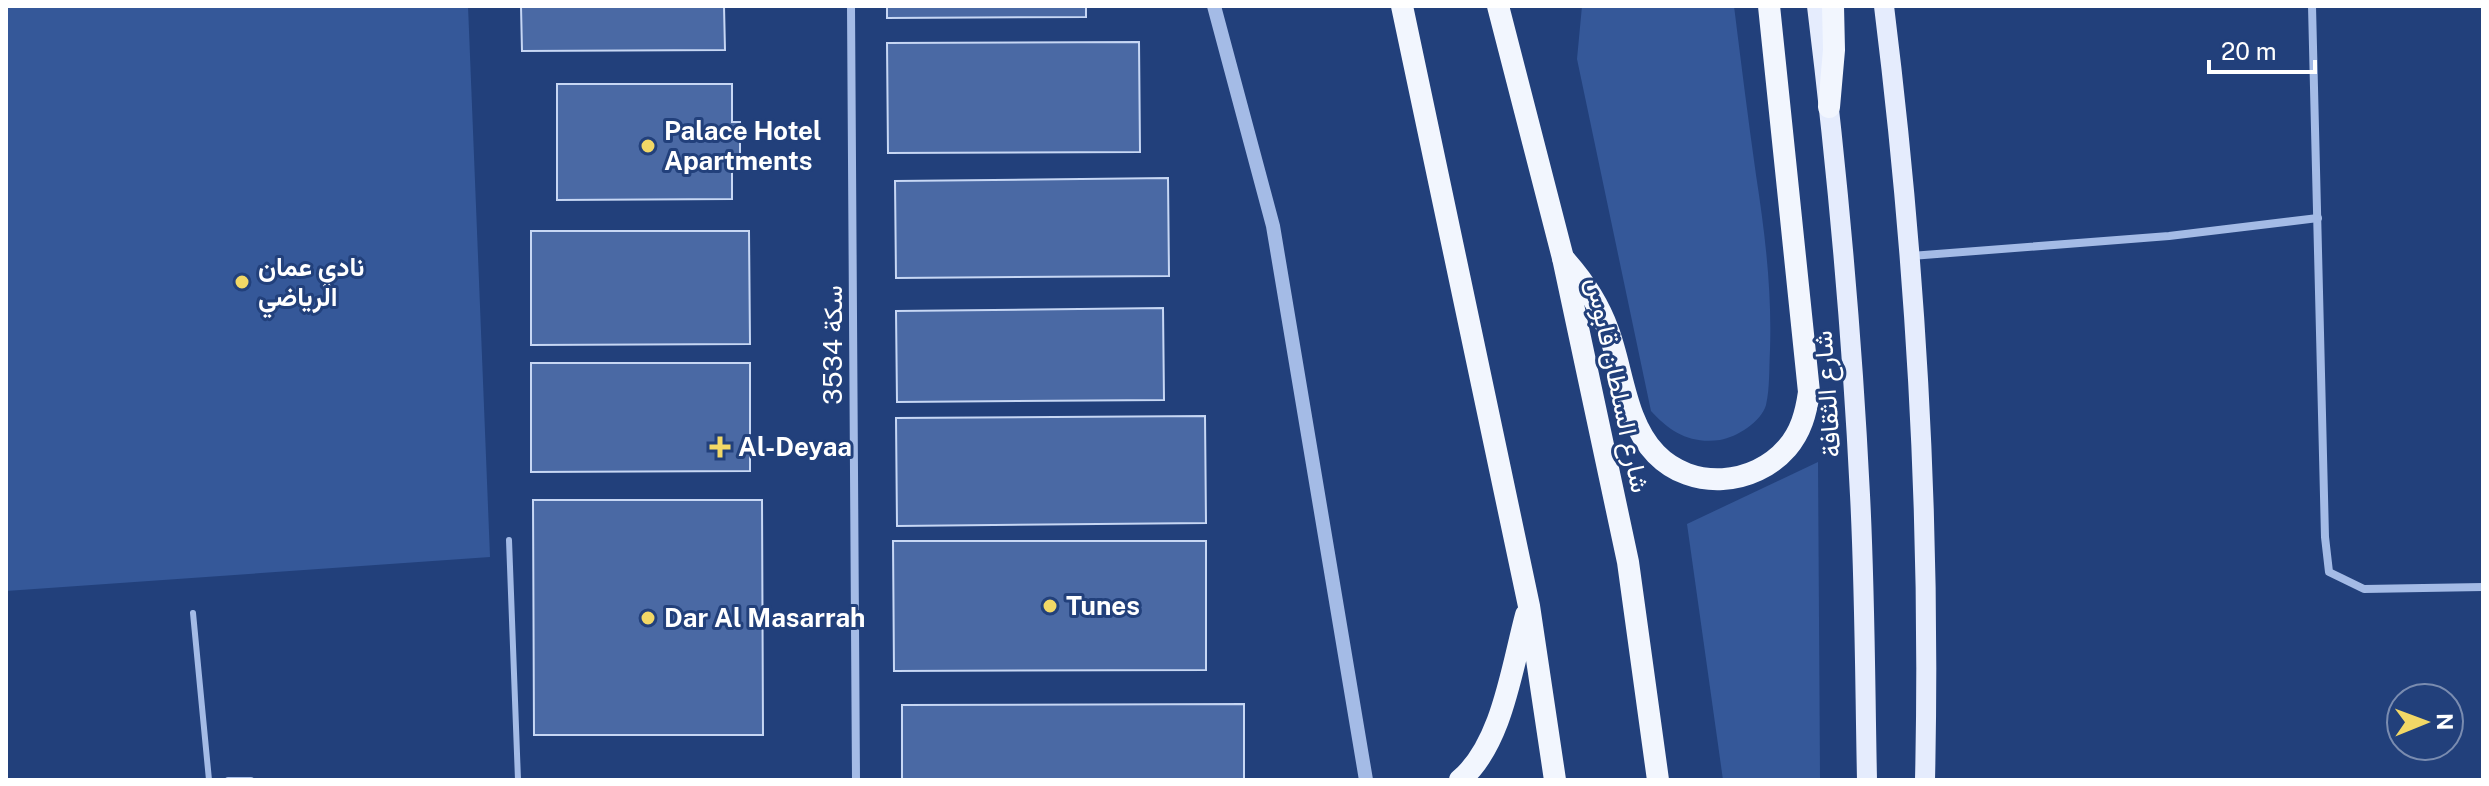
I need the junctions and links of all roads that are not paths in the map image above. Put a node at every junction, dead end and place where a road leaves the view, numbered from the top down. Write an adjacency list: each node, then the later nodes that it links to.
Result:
1 (851, 6): 22 (street, سكة 3534)
2 (1214, 6): 23 (street)
3 (1402, 6): 16 (highway)
4 (1498, 6): 13 (highway, شارع السلطان قابوس)
5 (1769, 6): 13 (highway)
6 (1817, 6): 10 (main road, شارع الثقافة)
7 (1833, 6): 10 (highway)
8 (1884, 6): 12 (main road)
9 (2312, 6): 11 (street)
10 (1829, 107): 27 (main road, شارع الثقافة)
11 (2318, 218): 12 (street); 15 (street)
12 (1911, 256): 28 (main road)
13 (1563, 258): 26 (highway, شارع السلطان قابوس)
14 (509, 540): 21 (lane)
15 (2483, 587)
16 (1529, 606): 24 (highway); 25 (highway)
17 (193, 613): 18 (lane)
18 (209, 780)
19 (228, 780): 20 (lane)
20 (251, 780)
21 (518, 780)
22 (856, 780)
23 (1366, 780)
24 (1460, 780)
25 (1555, 780)
26 (1658, 780)
27 (1867, 780)
28 (1925, 780)

